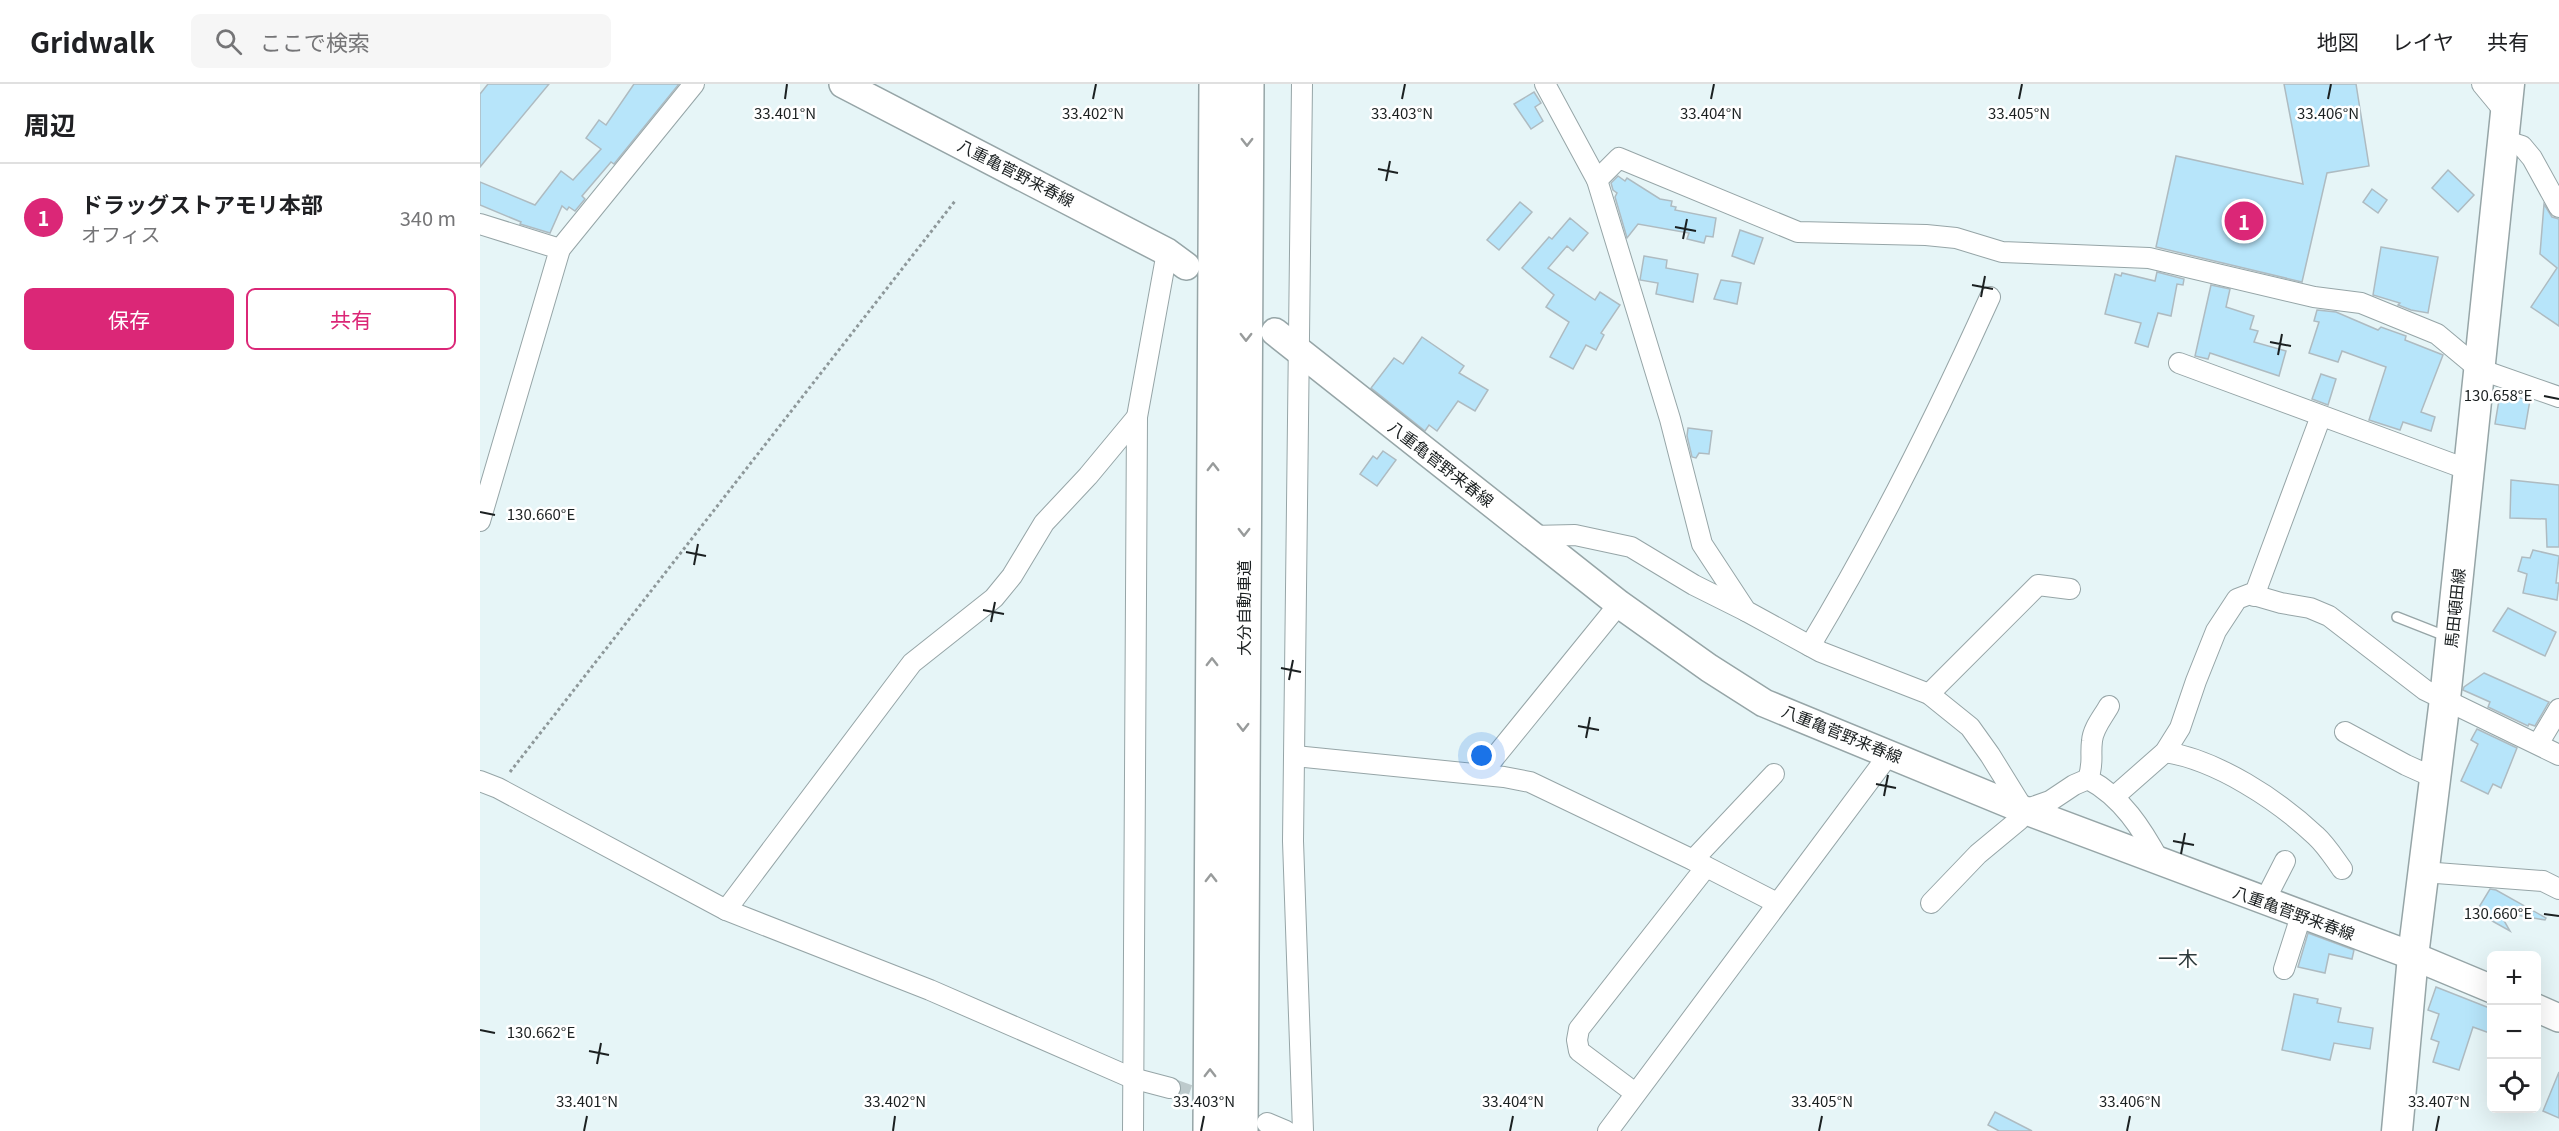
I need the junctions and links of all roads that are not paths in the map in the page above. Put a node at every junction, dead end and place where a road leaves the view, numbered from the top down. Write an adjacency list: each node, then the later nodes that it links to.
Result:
1 (694, 84): 12 (street)
2 (843, 84): 13 (main road, 八重亀菅野来春線)
3 (1215, 84): 70 (highway, 大分自動車道, one-way to 3)
4 (1247, 84): 68 (highway, 大分自動車道, one-way to 68)
5 (1302, 84): 16 (street)
6 (1545, 84): 9 (street)
7 (2482, 84): 8 (street)
8 (2506, 112): 10 (street); 18 (main road, 馬田頓田線)
9 (1597, 180): 18 (street); 28 (street)
10 (2559, 207)
11 (480, 224): 12 (street)
12 (560, 249): 23 (street)
13 (1176, 259): 20 (street)
14 (1990, 297): 31 (street)
15 (1275, 332): 16 (main road, 八重亀菅野来春線)
16 (1300, 352): 24 (main road, 八重亀菅野来春線); 41 (street)
17 (2179, 363): 21 (street)
18 (2480, 369): 19 (street); 22 (main road, 馬田頓田線)
19 (2559, 397)
20 (1137, 417): 58 (street); 65 (street)
21 (2320, 417): 22 (street); 26 (street)
22 (2469, 470): 30 (main road, 馬田頓田線)
23 (480, 521)
24 (1532, 536): 27 (main road, 八重亀菅野来春線); 28 (street)
25 (2070, 589): 32 (street)
26 (2254, 596): 33 (street); 38 (street)
27 (1619, 604): 39 (main road, 八重亀菅野来春線); 42 (street)
28 (1746, 611): 31 (street)
29 (2397, 617): 30 (lane)
30 (2452, 638): 33 (main road, 馬田頓田線)
31 (1810, 646): 32 (street)
32 (1929, 694): 48 (street)
33 (2445, 699): 37 (street); 44 (main road, 馬田頓田線)
34 (2109, 706): 45 (street)
35 (2559, 710): 37 (street)
36 (2345, 732): 44 (street)
37 (2538, 744): 40 (street)
38 (2165, 752): 47 (street); 52 (street)
39 (1890, 753): 48 (main road, 八重亀菅野来春線); 56 (street)
40 (2559, 755)
41 (1295, 756): 42 (street); 72 (street)
42 (1481, 774): 51 (street)
43 (1774, 774): 51 (street)
44 (2436, 778): 53 (main road, 馬田頓田線)
45 (2088, 779): 47 (street); 48 (street)
46 (489, 784): 58 (street)
47 (2115, 796): 50 (street)
48 (2024, 810): 50 (main road, 八重亀菅野来春線); 57 (street)
49 (2285, 861): 55 (street)
50 (2160, 862): 55 (main road, 八重亀菅野来春線)
51 (1700, 863): 56 (street); 67 (street)
52 (2342, 869)
53 (2423, 872): 54 (street); 60 (main road, 馬田頓田線)
54 (2559, 890)
55 (2264, 902): 59 (main road, 八重亀菅野来春線)
56 (1777, 903): 67 (street)
57 (1931, 903)
58 (726, 910): 65 (street)
59 (2301, 916): 60 (main road, 八重亀菅野来春線); 61 (street)
60 (2413, 956): 62 (main road, 八重亀菅野来春線); 74 (main road, 馬田頓田線)
61 (2284, 969)
62 (2487, 987)
63 (2541, 1010): 64 (main road)
64 (2559, 1018)
65 (1132, 1078): 66 (street); 69 (street)
66 (1170, 1088)
67 (1635, 1093): 73 (street)
68 (1254, 1127): 71 (street)
69 (1133, 1131)
70 (1210, 1131)
71 (1286, 1131)
72 (1303, 1131)
73 (1608, 1131)
74 (2397, 1131)

